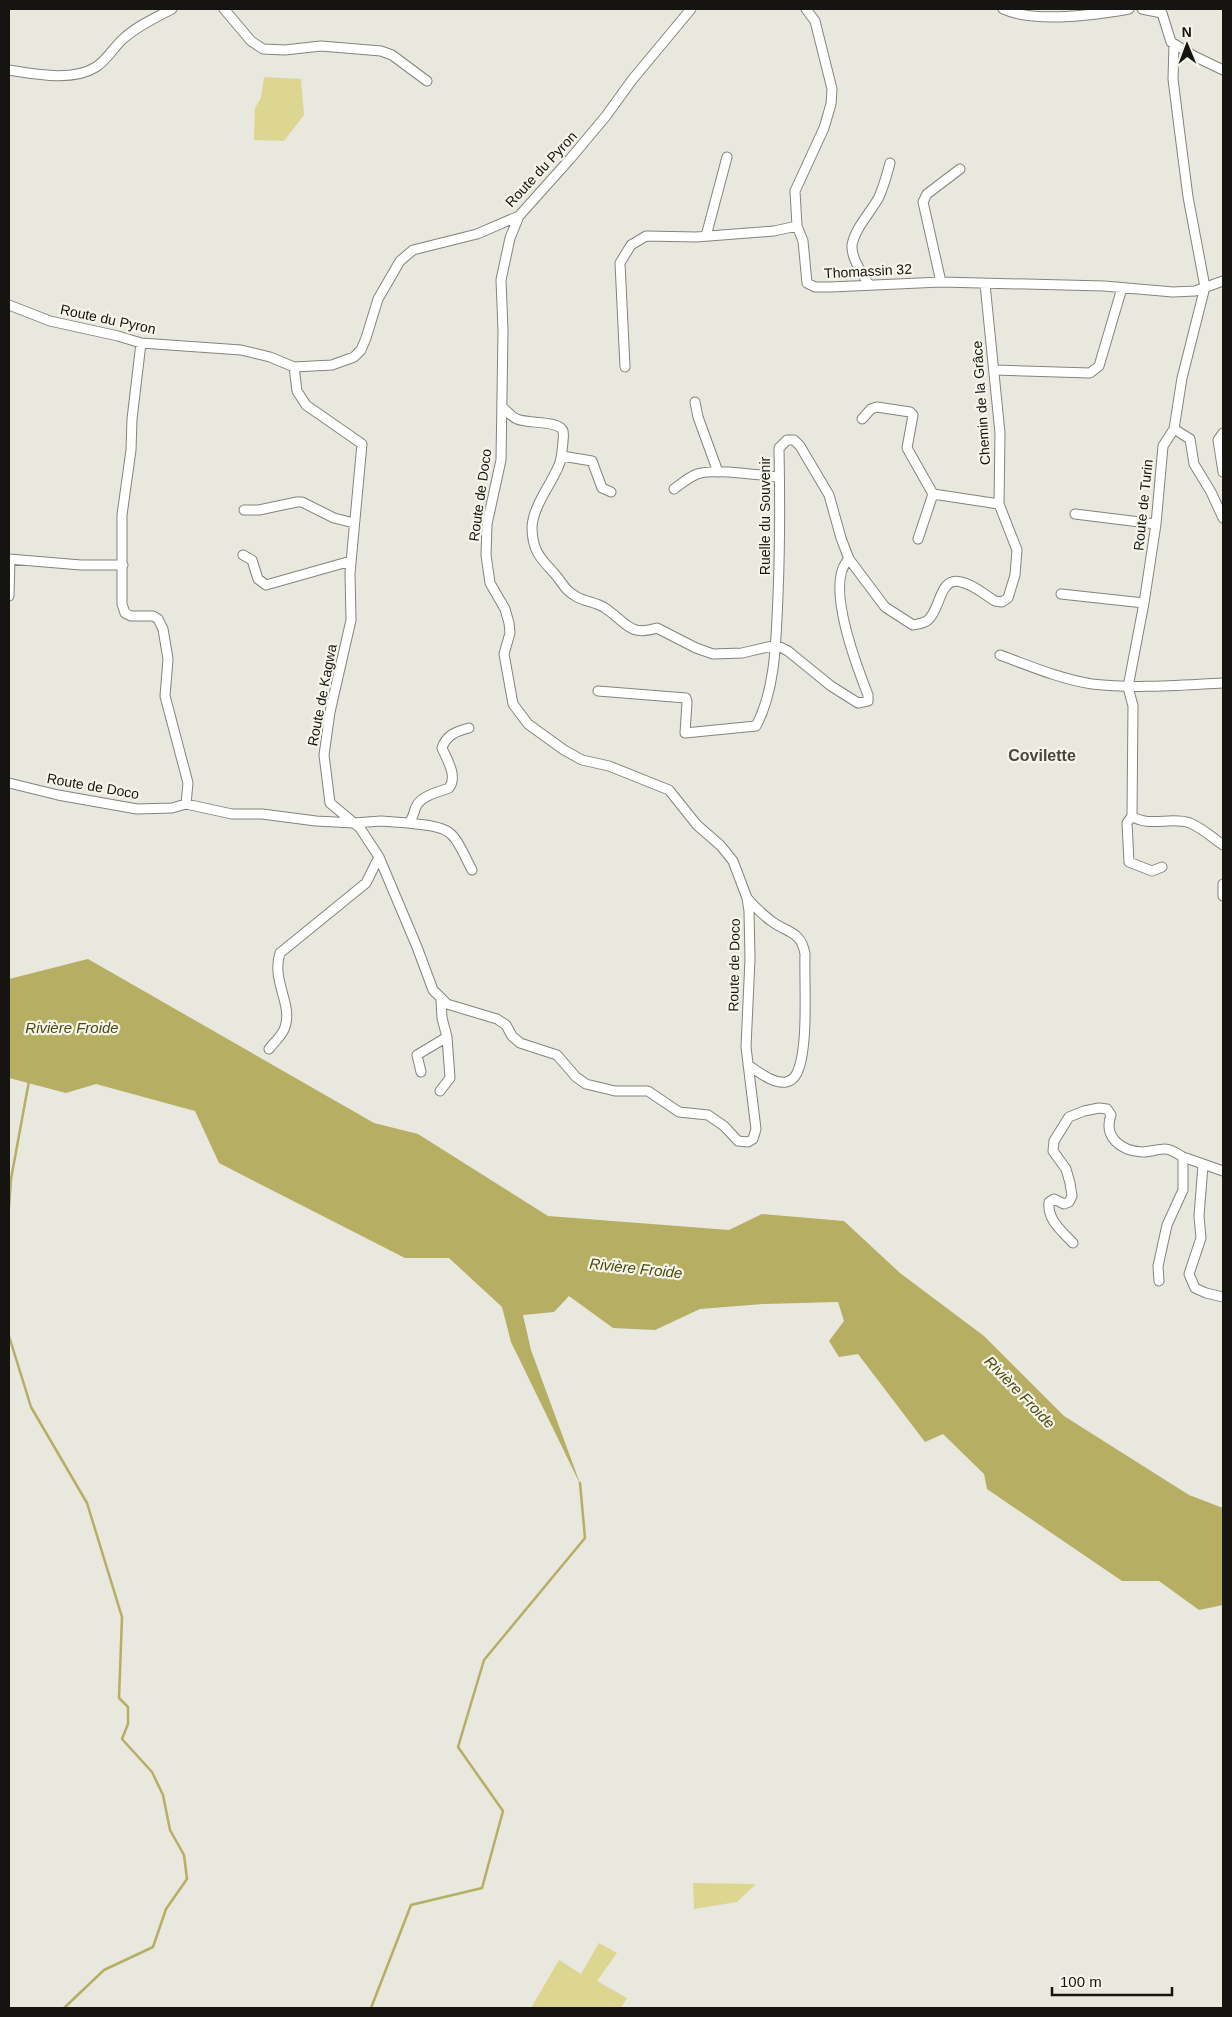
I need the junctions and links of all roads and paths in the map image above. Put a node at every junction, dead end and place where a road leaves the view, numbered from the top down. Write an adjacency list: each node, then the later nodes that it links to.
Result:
1 (172, 9): 9 (street)
2 (224, 9): 11 (street)
3 (692, 9): 15 (street, Route du Pyron)
4 (806, 9): 16 (street)
5 (1003, 9): 6 (street)
6 (1129, 9)
7 (1142, 9): 8 (street)
8 (1174, 44): 10 (street); 22 (street, Route de Turin)
9 (9, 70)
10 (1223, 70)
11 (426, 81)
12 (727, 157): 17 (street)
13 (890, 163): 21 (street)
14 (960, 170): 19 (street)
15 (520, 216): 26 (street, Route du Pyron); 30 (street, Route de Doco)
16 (797, 226): 17 (street); 21 (street, Thomassin 32)
17 (706, 236): 27 (street)
18 (1223, 281): 22 (street, Thomassin 32)
19 (941, 282): 20 (street, Thomassin 32); 21 (street, Thomassin 32)
20 (985, 284): 23 (street, Thomassin 32); 28 (street, Chemin de la Grâce)
21 (869, 285)
22 (1205, 287): 23 (street, Thomassin 32); 32 (street, Route de Turin)
23 (1122, 288): 28 (street)
24 (9, 304): 25 (street, Route du Pyron)
25 (141, 343): 26 (street, Route du Pyron); 52 (street)
26 (294, 367): 45 (street, Route de Kagwa)
27 (625, 367)
28 (995, 370): 41 (street, Chemin de la Grâce)
29 (695, 402): 35 (street)
30 (502, 408): 34 (street); 73 (street, Route de Doco)
31 (862, 419): 40 (street)
32 (1174, 429): 44 (street); 46 (street, Route de Turin)
33 (1223, 433): 36 (street)
34 (562, 456): 39 (street); 56 (street)
35 (718, 472): 37 (street); 38 (street)
36 (1223, 472)
37 (779, 477): 50 (street, Ruelle du Souvenir); 56 (street, Ruelle du Souvenir)
38 (674, 489)
39 (611, 492)
40 (933, 494): 41 (street); 47 (street)
41 (1000, 504): 50 (street, Chemin de la Grâce)
42 (244, 510): 45 (street)
43 (1075, 514): 46 (street)
44 (1223, 518)
45 (354, 523): 51 (street, Route de Kagwa)
46 (1156, 524): 55 (street, Route de Turin)
47 (918, 539)
48 (243, 555): 51 (street)
49 (10, 559): 52 (street); 54 (street)
50 (849, 559): 56 (street)
51 (351, 561): 65 (street, Route de Kagwa)
52 (122, 564): 63 (street)
53 (1061, 594): 55 (street)
54 (9, 596)
55 (1144, 603): 59 (street, Route de Turin)
56 (776, 645): 60 (street, Ruelle du Souvenir)
57 (1000, 655): 59 (street)
58 (1223, 683): 59 (street)
59 (1128, 687): 64 (street, Route de Turin)
60 (598, 691)
61 (468, 728): 66 (street)
62 (9, 783): 63 (street, Route de Doco)
63 (186, 804): 65 (street)
64 (1132, 816): 67 (street); 69 (street, Route de Turin)
65 (354, 823): 66 (street); 68 (street, Route de Kagwa)
66 (408, 823): 70 (street)
67 (1223, 845)
68 (379, 857): 74 (street); 76 (street)
69 (1162, 867)
70 (472, 870)
71 (1223, 884): 72 (street)
72 (1223, 896)
73 (747, 898): 77 (street, Route de Doco); 77 (street)
74 (441, 1000): 75 (street); 77 (street, Route de Doco)
75 (447, 1038): 78 (street); 79 (street)
76 (269, 1049)
77 (748, 1065)
78 (421, 1072)
79 (440, 1091)
80 (1183, 1156): 81 (street); 83 (street); 84 (street)
81 (1204, 1165): 82 (street); 85 (street)
82 (1223, 1171)
83 (1073, 1244)
84 (1159, 1282)
85 (1223, 1297)

